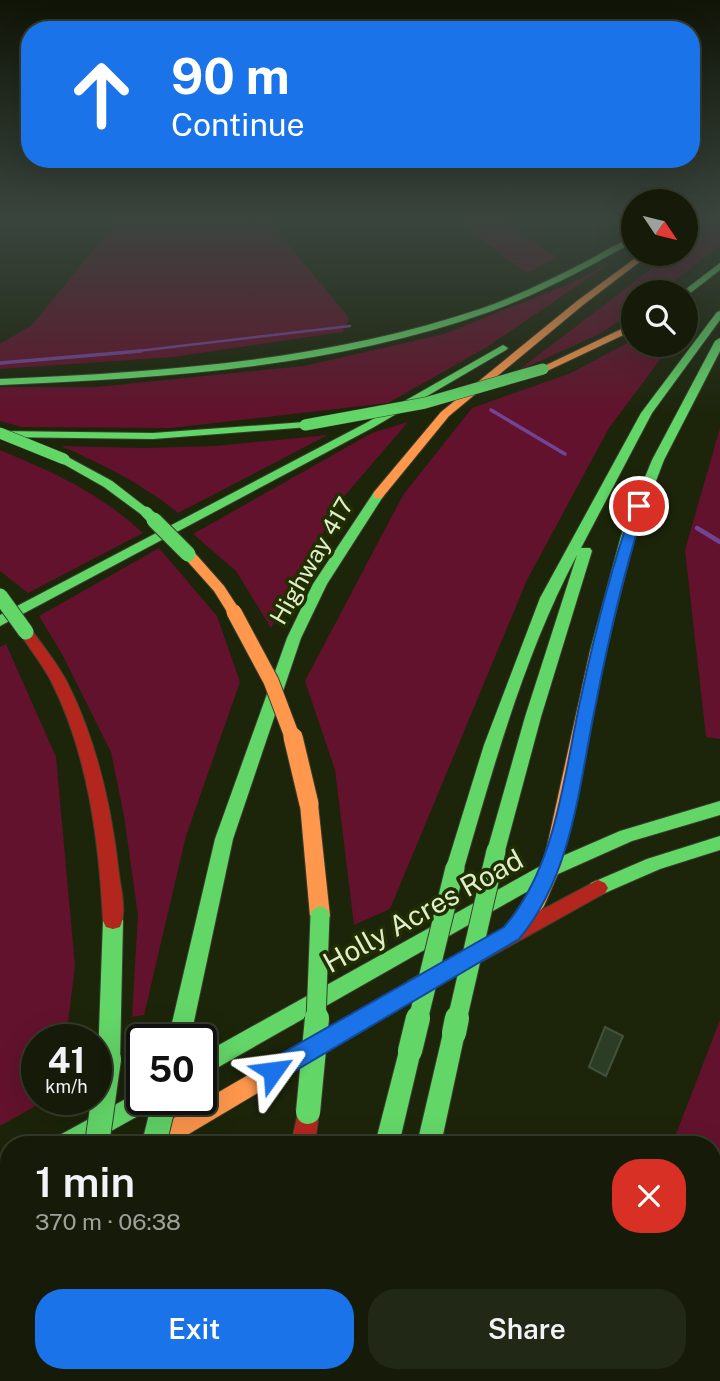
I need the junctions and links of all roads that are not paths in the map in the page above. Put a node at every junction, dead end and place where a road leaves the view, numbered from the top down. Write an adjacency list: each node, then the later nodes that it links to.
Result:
1 (548, 285): 7 (main road)
2 (604, 285): 3 (main road, Highway 417)
3 (599, 289): 11 (main road); 16 (main road, Highway 417)
4 (720, 314): 9 (main road)
5 (621, 333): 8 (main road, bridge)
6 (720, 341): 14 (main road)
7 (0, 382)
8 (0, 433): 24 (main road, bridge)
9 (606, 485): 25 (main road, bridge); 26 (main road, bridge)
10 (0, 596): 21 (main road, bridge)
11 (0, 621)
12 (720, 808): 14 (main road, Holly Acres Road)
13 (720, 844): 15 (main road)
14 (551, 869): 15 (main road); 17 (main road, Holly Acres Road)
15 (512, 933): 23 (main road)
16 (183, 1024)
17 (217, 1058)
18 (126, 1110): 20 (main road)
19 (160, 1115): 22 (main road, bridge)
20 (80, 1136)
21 (98, 1136)
22 (153, 1136)
23 (164, 1136)
24 (304, 1136)
25 (389, 1136)
26 (431, 1136)

